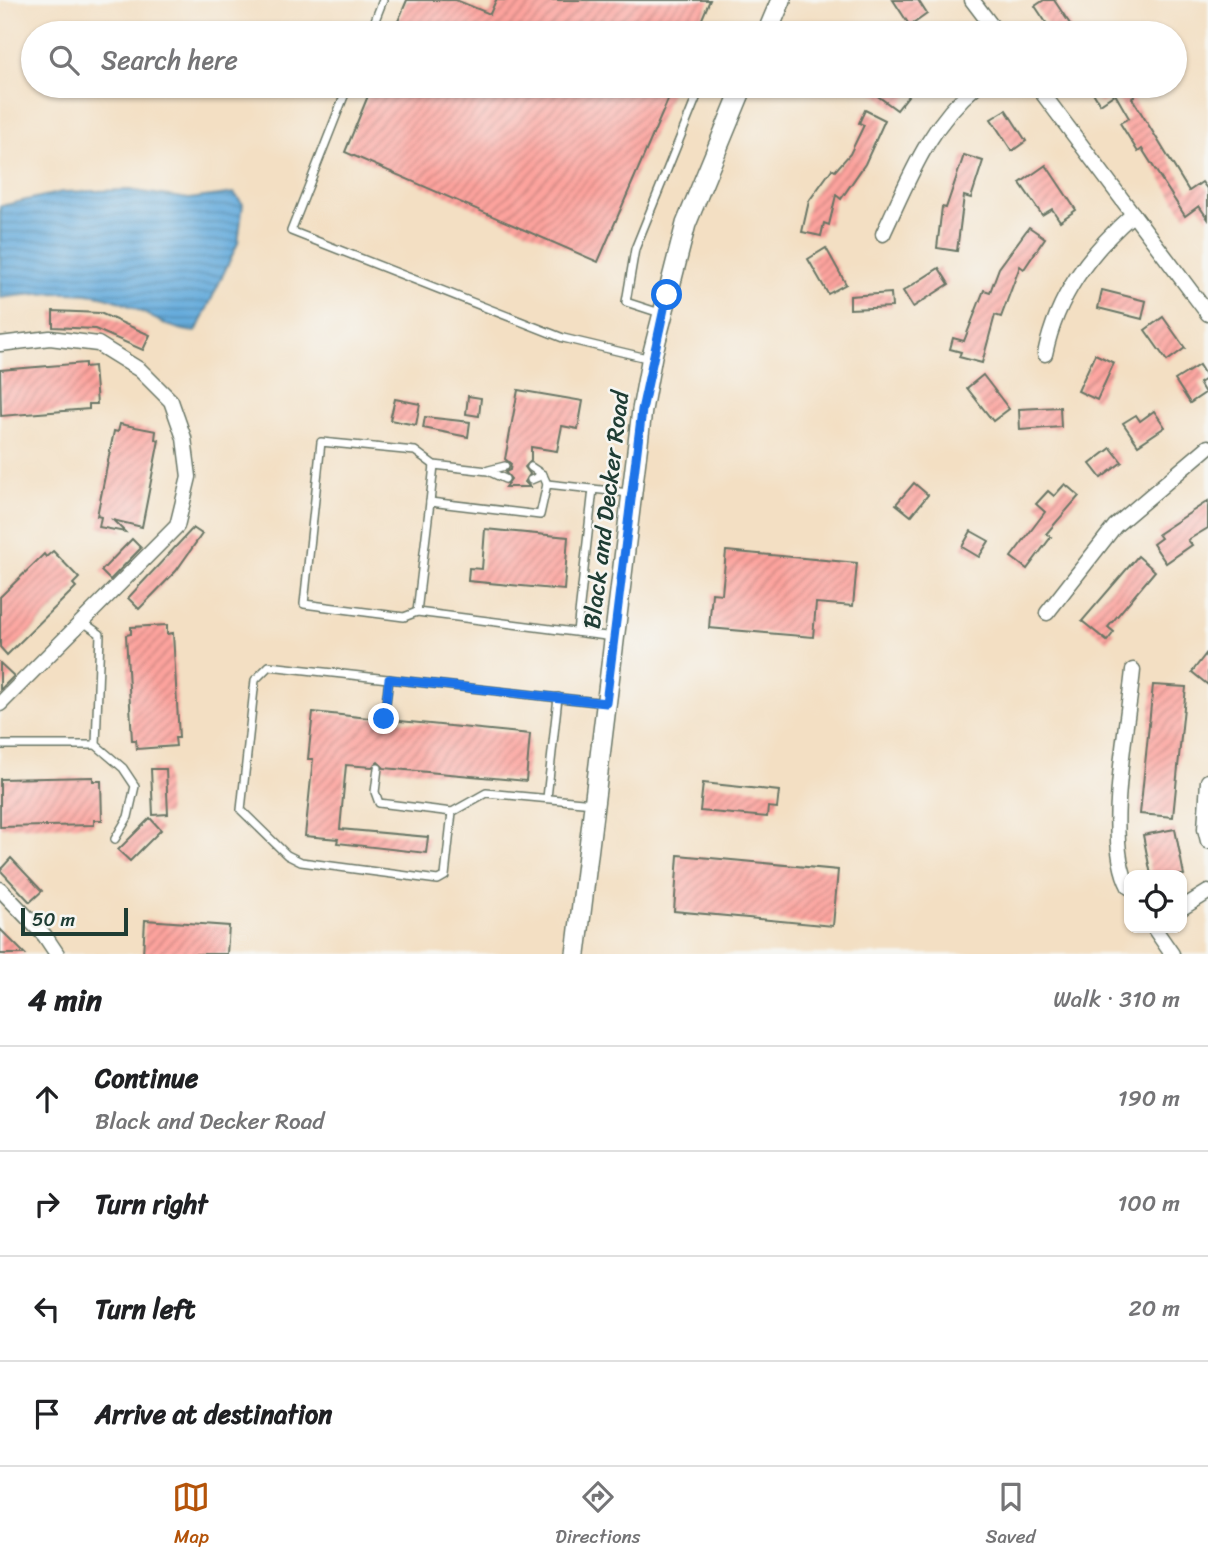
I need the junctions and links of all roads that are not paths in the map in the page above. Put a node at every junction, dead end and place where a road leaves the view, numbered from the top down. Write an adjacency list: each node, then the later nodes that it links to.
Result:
1 (383, 0): 4 (lane)
2 (781, 0): 5 (main road)
3 (972, 0): 6 (street)
4 (375, 21)
5 (772, 21)
6 (988, 21)
7 (343, 98): 18 (lane)
8 (696, 98): 14 (lane)
9 (738, 98): 14 (main road, Black and Decker Road)
10 (964, 98): 13 (street)
11 (1046, 98): 12 (street)
12 (1133, 214): 15 (street); 17 (street)
13 (883, 234)
14 (662, 314): 18 (main road, Black and Decker Road)
15 (1208, 314)
16 (0, 344): 33 (street)
17 (1045, 354)
18 (652, 359): 29 (main road, Black and Decker Road)
19 (1208, 447): 32 (street)
20 (434, 465): 23 (lane); 30 (lane); 31 (lane)
21 (505, 466): 23 (lane)
22 (531, 467): 24 (lane)
23 (488, 471): 25 (lane)
24 (542, 475): 26 (lane); 27 (lane)
25 (505, 479)
26 (531, 480)
27 (547, 484): 28 (lane); 30 (lane)
28 (593, 489): 29 (lane); 34 (lane)
29 (632, 494): 35 (main road, Black and Decker Road)
30 (430, 502): 31 (lane)
31 (417, 612): 34 (lane)
32 (1047, 613)
33 (83, 622): 40 (street); 43 (lane)
34 (577, 632): 35 (lane)
35 (614, 637): 39 (main road, Black and Decker Road)
36 (1133, 670): 51 (street)
37 (389, 679): 38 (lane); 41 (lane); 48 (lane)
38 (558, 697): 39 (lane); 46 (lane)
39 (606, 703): 47 (main road, Black and Decker Road)
40 (0, 704)
41 (384, 719)
42 (0, 745): 43 (lane)
43 (96, 745): 49 (lane)
44 (378, 768): 48 (lane)
45 (1208, 780): 50 (street)
46 (547, 798): 47 (lane); 48 (lane)
47 (594, 803): 57 (main road, Black and Decker Road)
48 (452, 812)
49 (115, 839)
50 (1208, 841)
51 (1124, 870)
52 (0, 889): 56 (street)
53 (1208, 892): 54 (street)
54 (1187, 905)
55 (1157, 933): 58 (street)
56 (57, 954)
57 (576, 954)
58 (1172, 954)

